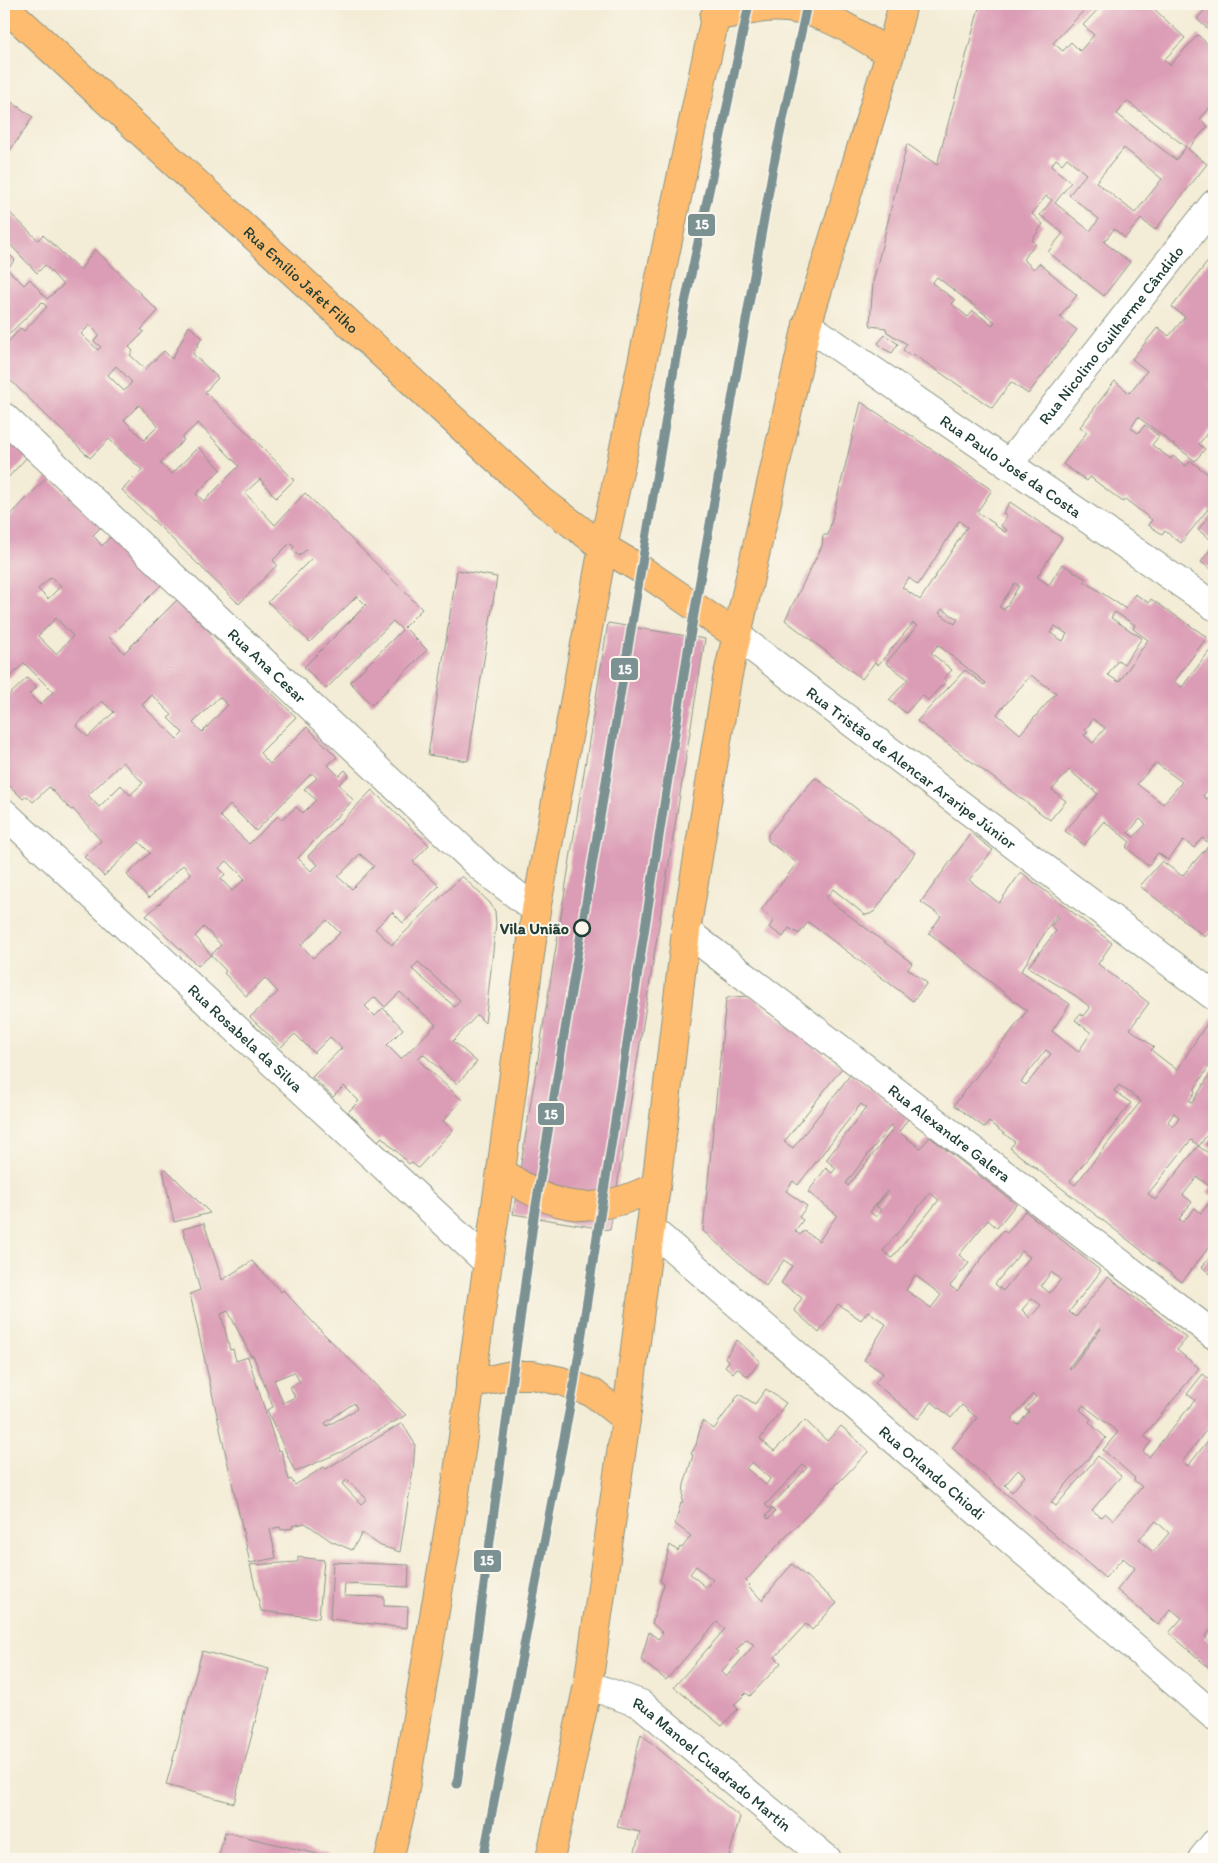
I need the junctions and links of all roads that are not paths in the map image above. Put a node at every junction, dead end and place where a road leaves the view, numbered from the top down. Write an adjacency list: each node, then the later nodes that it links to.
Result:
1 (902, 4): 4 (main road)
2 (4, 6): 9 (main road, Rua Emílio Jafet Filho)
3 (716, 10): 4 (main road); 9 (main road)
4 (890, 54): 6 (main road)
5 (1214, 204): 8 (street, Rua Nicolino Guilherme Cândido)
6 (807, 324): 8 (street, Rua Paulo José da Costa); 11 (main road)
7 (4, 417): 13 (street, Rua Ana Cesar)
8 (1008, 465): 10 (street, Rua Paulo José da Costa)
9 (604, 547): 11 (main road, Rua Tristão de Alencar Araripe Júnior); 13 (main road)
10 (1214, 606)
11 (736, 635): 14 (main road); 15 (street, Rua Tristão de Alencar Araripe Júnior)
12 (4, 813): 19 (street, Rua Rosabela da Silva)
13 (536, 910): 16 (main road)
14 (686, 931): 17 (main road); 20 (street, Rua Alexandre Galera)
15 (1214, 996)
16 (501, 1171): 17 (main road); 19 (main road)
17 (656, 1186): 18 (main road)
18 (651, 1228): 22 (main road); 24 (street, Rua Orlando Chiodi)
19 (487, 1262): 21 (main road)
20 (1214, 1335)
21 (470, 1384): 22 (main road); 26 (main road)
22 (626, 1419): 23 (main road)
23 (588, 1685): 27 (main road); 28 (street, Rua Manoel Cuadrado Martín)
24 (1214, 1716)
25 (1214, 1844): 29 (street)
26 (389, 1859)
27 (550, 1859)
28 (827, 1859)
29 (1202, 1859)

